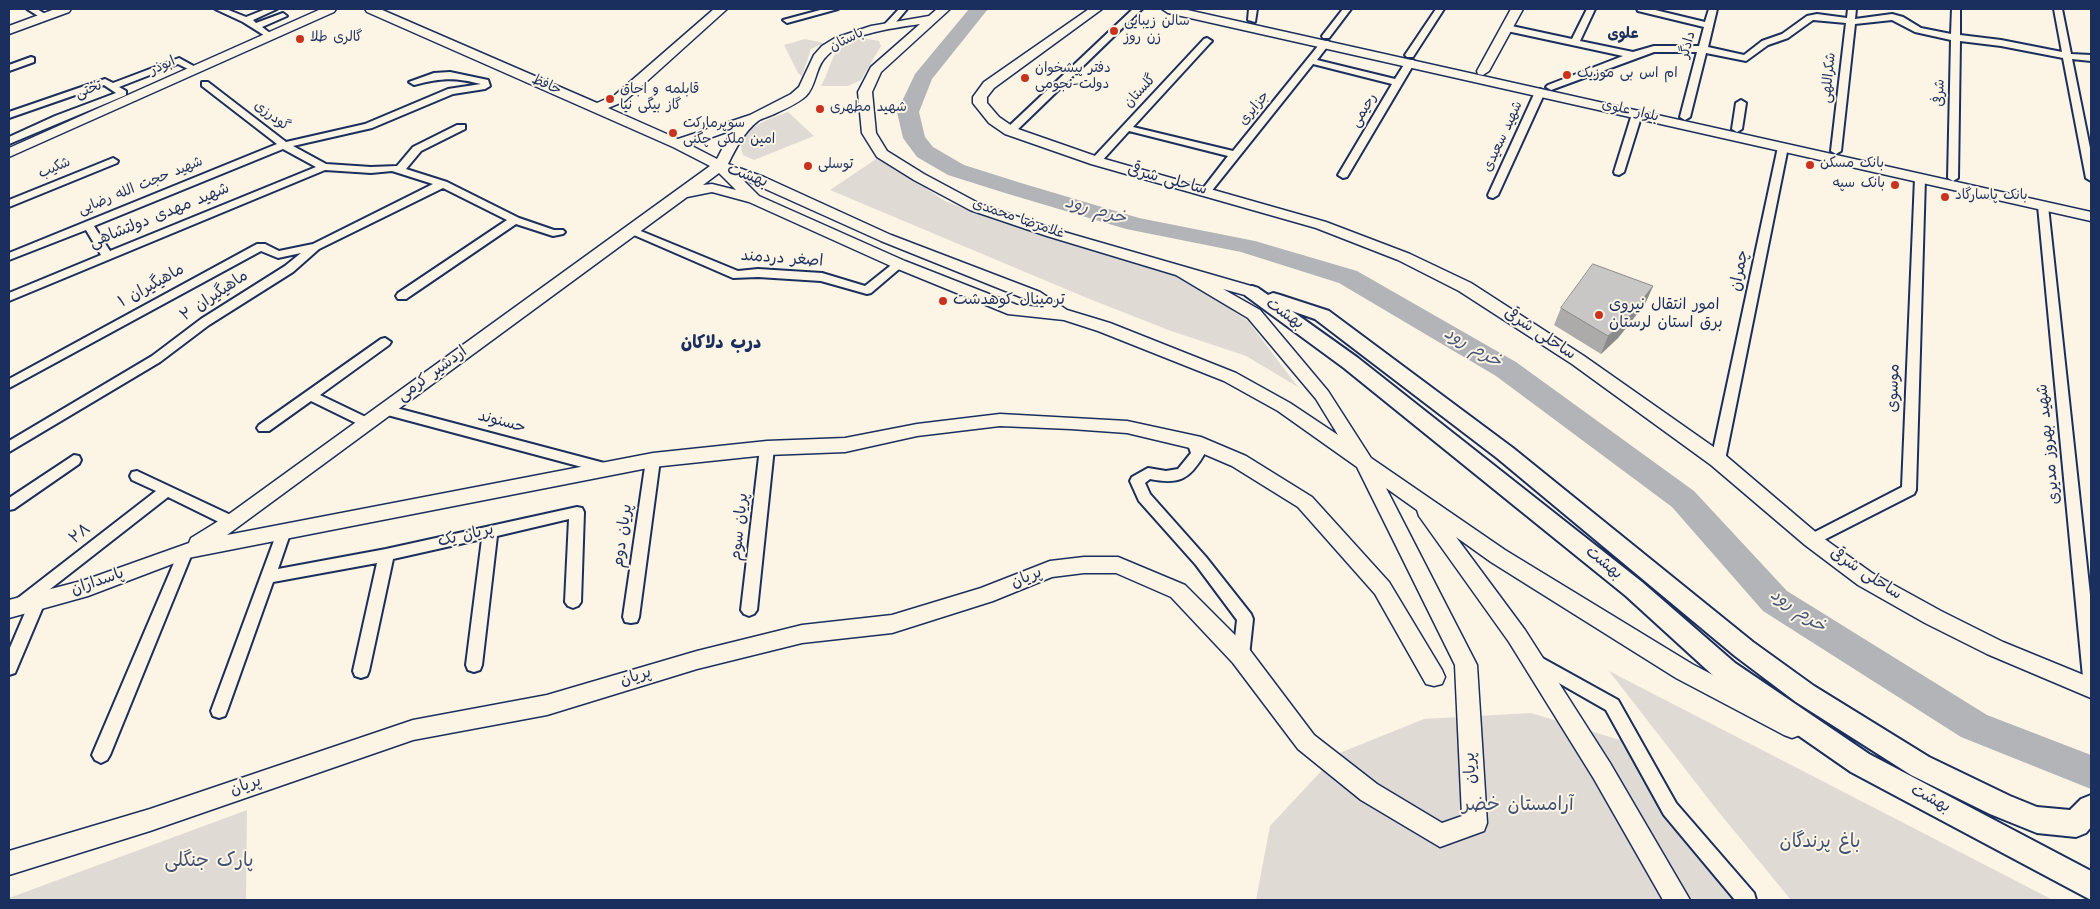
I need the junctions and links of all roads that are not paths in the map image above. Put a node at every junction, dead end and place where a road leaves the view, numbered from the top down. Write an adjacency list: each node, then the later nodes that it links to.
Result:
1 (31, 9): 29 (street)
2 (65, 9): 29 (main road)
3 (219, 9): 31 (street)
4 (273, 9): 31 (street)
5 (330, 9): 41 (main road, ابوذر)
6 (371, 9): 64 (main road, حافظ)
7 (721, 9): 64 (main road)
8 (732, 9): 67 (main road)
9 (834, 9): 32 (street)
10 (903, 9): 37 (street)
11 (913, 9): 33 (street)
12 (944, 9): 30 (main road, غلامرضا محمدی)
13 (1096, 9): 55 (main road)
14 (1108, 9): 55 (main road)
15 (1138, 9): 73 (street)
16 (1168, 9): 43 (main road, بلوار علوی)
17 (1198, 9): 27 (main road, بلوار علوی)
18 (1347, 9): 43 (street, جزایری)
19 (1440, 9): 50 (street, رحیمی)
20 (1517, 9): 38 (main road)
21 (1591, 9): 45 (street)
22 (1641, 9): 35 (street)
23 (1713, 9): 35 (street, دادگر)
24 (1852, 9): 34 (street, شکراللهی)
25 (1956, 9): 42 (street, شرفی)
26 (2058, 9): 49 (street)
27 (1252, 14): 43 (main road, بلوار علوی)
28 (283, 16): 36 (street)
29 (46, 17): 39 (main road)
30 (932, 19): 33 (main road, باستان); 46 (main road, غلامرضا محمدی)
31 (246, 20): 36 (street)
32 (787, 20)
33 (905, 22): 37 (main road, باستان)
34 (1850, 22): 42 (street); 47 (street); 78 (street, شکراللهی)
35 (1708, 25): 47 (street, دادگر)
36 (256, 26): 41 (street)
37 (888, 26): 40 (main road, باستان)
38 (1507, 28): 45 (street); 57 (main road)
39 (9, 30)
40 (857, 33): 46 (main road); 65 (main road, باستان)
41 (270, 36): 56 (main road, ابوذر)
42 (1956, 38): 49 (street); 89 (street, شرفی)
43 (1326, 39): 50 (main road, بلوار علوی); 53 (street, جزایری)
44 (1207, 41): 71 (street, گلستان)
45 (1575, 42): 48 (street)
46 (899, 48): 110 (main road, غلامرضا محمدی)
47 (1702, 49): 48 (street); 69 (street, دادگر)
48 (1633, 55): 62 (street)
49 (2068, 56): 51 (street); 90 (street)
50 (1410, 58): 57 (main road, بلوار علوی); 59 (street, رحیمی); 62 (main road, بلوار علوی)
51 (2091, 58)
52 (31, 60): 54 (street)
53 (1311, 61): 59 (street); 80 (street, جزایری)
54 (9, 68)
55 (1010, 68): 73 (main road, ساحلی شرقی)
56 (194, 69): 61 (street); 79 (main road, ابوذر)
57 (1483, 72): 62 (main road, بلوار علوی)
58 (414, 82): 76 (street, شهید حجت الله رضایی)
59 (1398, 82): 87 (street, رحیمی)
60 (205, 84): 76 (street, گودرزی)
61 (112, 86): 68 (street, تختی); 74 (street, تختی)
62 (1546, 89): 66 (main road, بلوار علوی); 69 (main road, بلوار علوی); 93 (street, شهید سعیدی)
63 (1741, 104): 72 (street)
64 (594, 108): 67 (main road, حافظ)
65 (760, 114): 75 (main road, باستان); 83 (main road, باستان)
66 (1637, 114): 77 (main road, بلوار علوی); 86 (street)
67 (612, 115): 75 (main road, حافظ)
68 (9, 116)
69 (1684, 117): 72 (main road, بلوار علوی)
70 (461, 128): 85 (street)
71 (1127, 128): 80 (street); 82 (street, گلستان)
72 (1737, 129): 78 (main road, بلوار علوی)
73 (1010, 131): 82 (main road, ساحلی شرقی)
74 (9, 141)
75 (678, 144): 83 (main road, حافظ)
76 (284, 145): 84 (street, گودرزی); 101 (street, شهید حجت الله رضایی)
77 (1783, 147): 88 (main road, بلوار علوی); 129 (street, چمران)
78 (1836, 151): 89 (main road, بلوار علوی)
79 (9, 153)
80 (1235, 155): 92 (street, جزایری)
81 (113, 161): 96 (street, شکیب)
82 (1096, 161): 92 (main road, ساحلی شرقی)
83 (720, 166): 94 (main road, اردشیر کرمی); 95 (main road, بهشت); 104 (main road, بهشت)
84 (324, 167): 85 (street); 107 (street, شهید مهدی دولتشاهی)
85 (399, 170): 91 (street)
86 (1619, 172)
87 (1343, 174)
88 (1920, 178): 97 (main road, بلوار علوی); 138 (street, موسوی)
89 (1953, 178): 98 (main road, بلوار علوی)
90 (2091, 178)
91 (443, 184): 100 (street); 105 (street, ماهیگیران ۲)
92 (1206, 191): 129 (main road, ساحلی شرقی)
93 (1493, 194)
94 (679, 195): 95 (main road); 102 (main road, اردشیر کرمی)
95 (754, 199): 106 (main road, بهشت)
96 (9, 204)
97 (2043, 206): 99 (main road, بلوار علوی); 153 (street, شهید بهروز مدیری)
98 (2091, 209)
99 (2091, 217)
100 (516, 220): 103 (street); 112 (street)
101 (88, 225): 107 (street); 108 (street, شهید حجت الله رضایی)
102 (631, 230): 109 (street, اصغر دردمند); 120 (main road, اردشیر کرمی)
103 (560, 232)
104 (886, 238): 106 (main road); 114 (main road, بهشت)
105 (315, 247): 116 (street, ماهیگیران ۱); 124 (street, ماهیگیران ۲)
106 (869, 251): 109 (main road, بهشت)
107 (108, 256): 113 (street, شهید مهدی دولتشاهی)
108 (9, 257)
109 (899, 264): 114 (main road, بهشت)
110 (1181, 271): 111 (main road, غلامرضا محمدی); 118 (main road)
111 (1252, 292): 157 (main road, بهشت); 158 (main road, بهشت)
112 (402, 296)
113 (9, 298)
114 (1065, 315): 119 (main road, بهشت)
115 (385, 342): 117 (street)
116 (9, 384)
117 (310, 395): 121 (street); 122 (street)
118 (1322, 395): 119 (main road); 126 (main road)
119 (1284, 407): 126 (main road, بهشت)
120 (385, 410): 121 (main road, اردشیر کرمی); 130 (street, حسنوند)
121 (367, 423): 135 (main road, اردشیر کرمی)
122 (264, 428)
123 (1194, 442): 125 (main road); 147 (street); 152 (main road)
124 (9, 447)
125 (767, 448): 128 (main road); 145 (street, پریان سوم)
126 (1362, 459): 133 (main road, بهشت); 147 (main road, پریان)
127 (74, 460): 134 (street)
128 (653, 460): 130 (main road); 146 (street, پریان دوم)
129 (1718, 460): 138 (main road, ساحلی شرقی)
130 (608, 469): 136 (main road)
131 (137, 476): 132 (street)
132 (167, 490): 135 (street); 144 (street, ۲۸)
133 (1418, 500): 148 (main road); 157 (main road, بهشت)
134 (9, 506)
135 (232, 522): 139 (main road, اردشیر کرمی)
136 (284, 531): 139 (main road); 141 (street)
137 (490, 532): 140 (street, پریان یک); 143 (street, پریان یک); 149 (street)
138 (1812, 540): 154 (main road, ساحلی شرقی)
139 (186, 551): 142 (main road, پاسداران); 156 (street)
140 (386, 555): 141 (street, پریان یک); 151 (street)
141 (267, 577): 155 (street)
142 (36, 602): 144 (main road, پاسداران); 150 (street)
143 (573, 602)
144 (12, 608)
145 (749, 610)
146 (631, 617)
147 (1241, 656): 159 (main road, پریان)
148 (1532, 660): 161 (main road); 162 (street)
149 (474, 665)
150 (9, 668)
151 (361, 671)
152 (1434, 677)
153 (2091, 677)
154 (2091, 688)
155 (219, 711)
156 (101, 755)
157 (1860, 763): 160 (main road, بهشت)
158 (2091, 808)
159 (9, 863)
160 (2091, 886)
161 (1677, 900)
162 (1746, 900)

